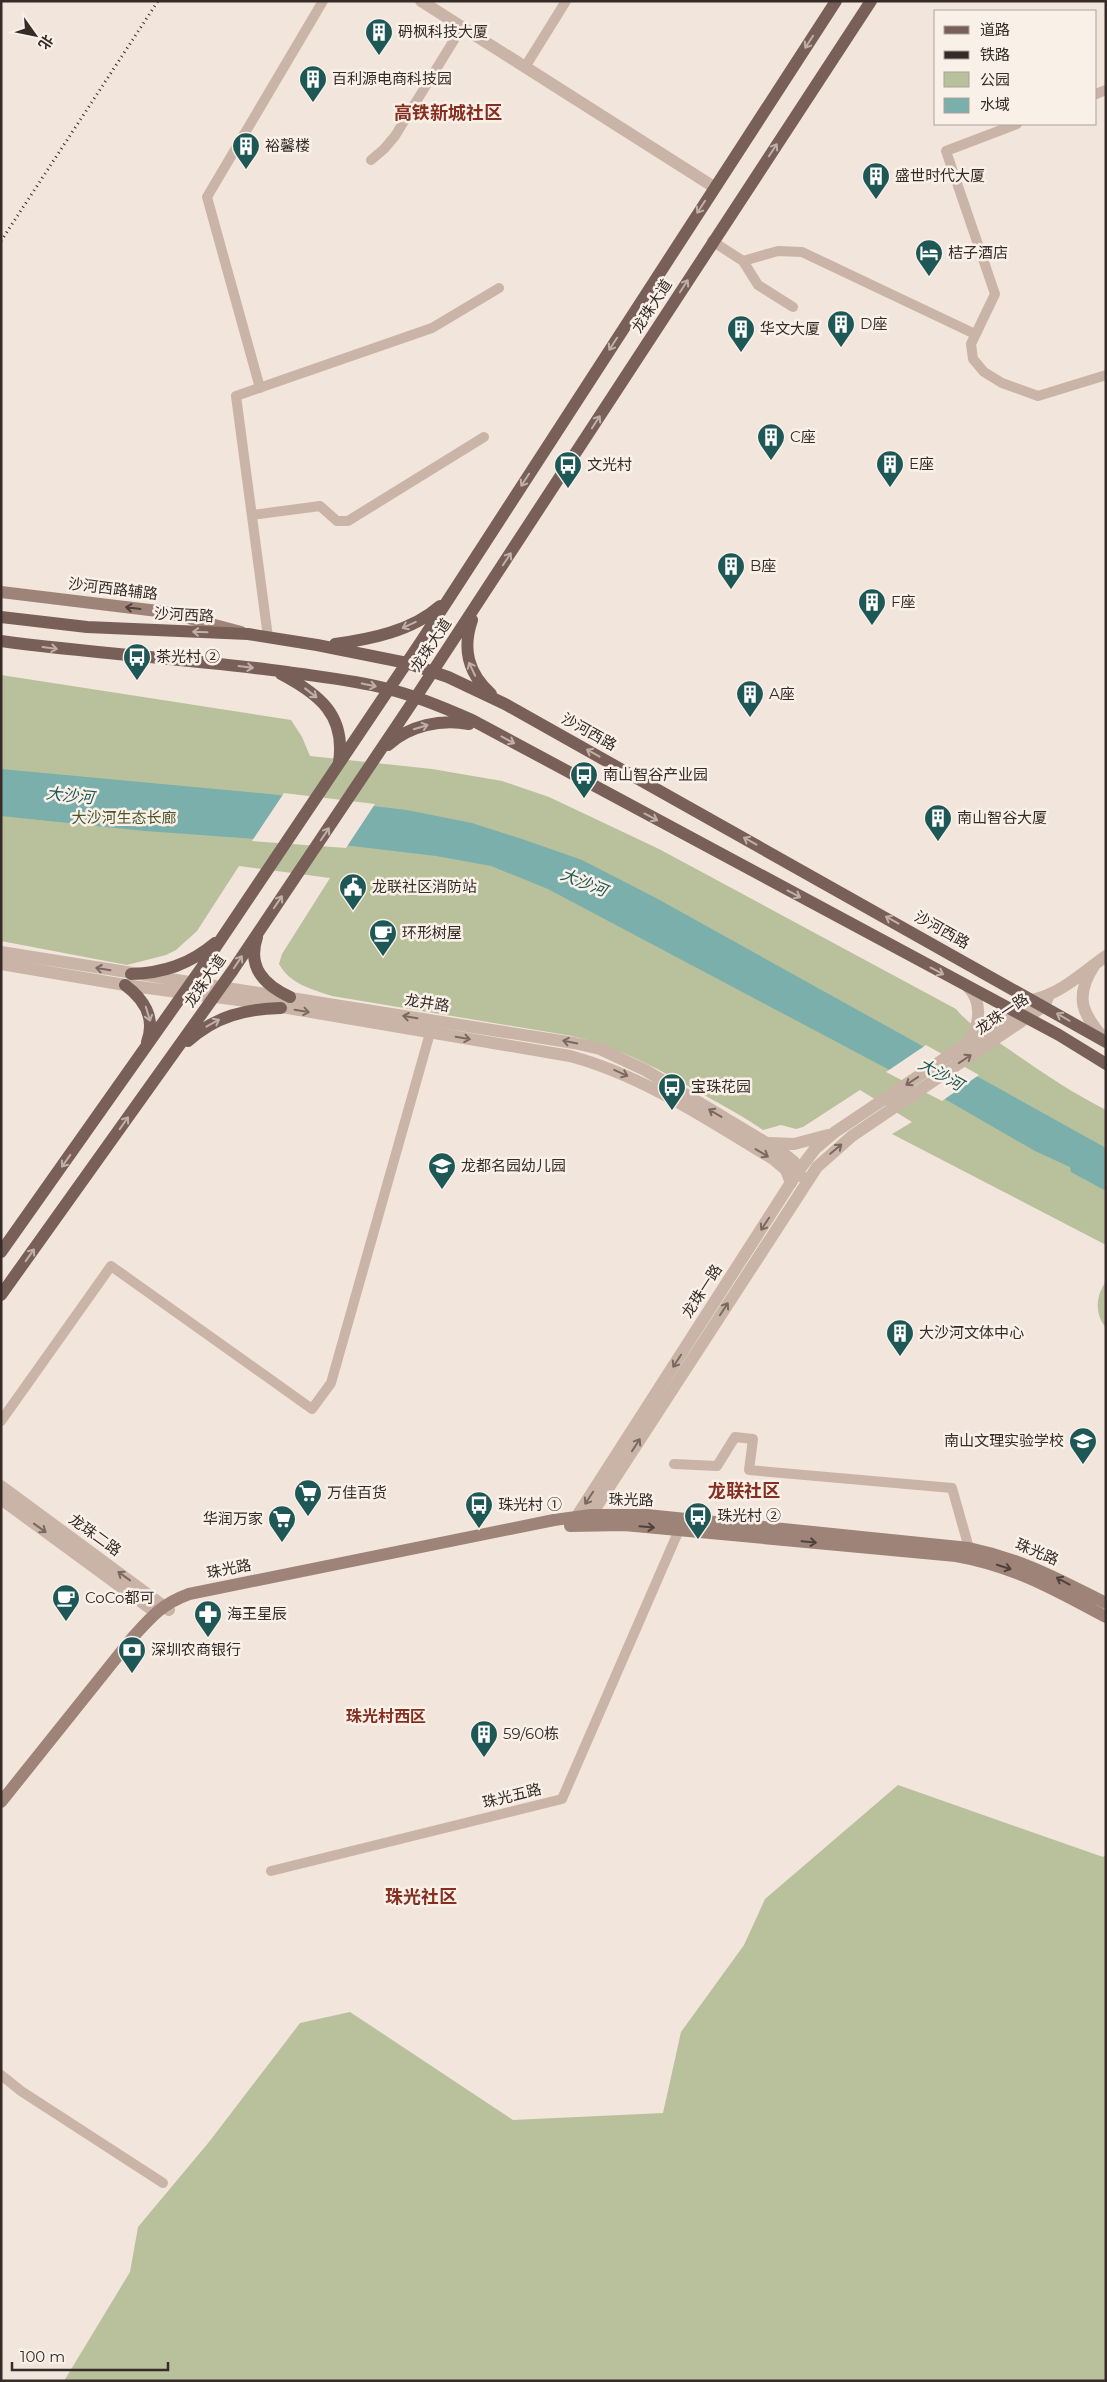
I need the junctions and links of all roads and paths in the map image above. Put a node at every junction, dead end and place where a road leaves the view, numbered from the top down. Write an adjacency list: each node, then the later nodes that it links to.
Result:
1 (323, 1): 17 (street)
2 (421, 1): 6 (street)
3 (566, 1): 7 (street)
4 (836, 1): 10 (main road, 龙珠大道, one-way to 10)
5 (871, 1): 11 (main road, 龙珠大道, one-way to 5)
6 (462, 27): 7 (street); 9 (street)
7 (524, 67): 10 (street)
8 (1014, 125): 15 (street)
9 (371, 160)
10 (714, 187): 21 (main road, 龙珠大道, one-way to 21)
11 (712, 242): 12 (street); 22 (main road, 龙珠大道, one-way to 11)
12 (743, 261): 14 (street); 15 (street)
13 (499, 288): 17 (street)
14 (793, 307)
15 (975, 334): 16 (street)
16 (1106, 375)
17 (260, 388): 19 (street)
18 (484, 438): 19 (street)
19 (252, 515): 25 (street)
20 (1, 592): 24 (main road, 沙河西路辅路, one-way to 20)
21 (449, 598): 27 (main road, one-way to 27); 28 (main road, 龙珠大道)
22 (481, 600): 30 (main road, 龙珠大道); 33 (main road, one-way to 22)
23 (1, 617): 24 (main road, 沙河西路, one-way to 23)
24 (248, 634): 25 (main road, 沙河西路)
25 (268, 637): 27 (main road, 沙河西路)
26 (1, 641): 29 (main road, one-way to 29)
27 (317, 645): 28 (main road, 沙河西路)
28 (407, 663): 30 (main road, 沙河西路); 31 (main road, 龙珠大道)
29 (269, 670): 31 (main road, one-way to 31); 36 (main road, one-way to 36)
30 (433, 672): 32 (main road, 龙珠大道); 33 (main road, 沙河西路)
31 (389, 689): 32 (main road); 36 (main road, 龙珠大道)
32 (416, 697): 34 (main road); 35 (main road, 龙珠大道)
33 (505, 704): 47 (main road, 沙河西路, one-way to 33)
34 (486, 728): 35 (main road, one-way to 34); 44 (main road, one-way to 44)
35 (380, 751): 37 (main road, 龙珠大道, one-way to 35)
36 (339, 764): 38 (main road, 龙珠大道)
37 (260, 930): 45 (main road, 龙珠大道, one-way to 37); 46 (main road)
38 (223, 937): 42 (main road); 43 (main road, 龙珠大道)
39 (1, 952): 42 (street, 龙井路, one-way to 39)
40 (1100, 960): 47 (street, 龙珠一路); 51 (street)
41 (1, 964): 42 (street, 龙井路)
42 (128, 979): 43 (street, 龙井路); 53 (main road, one-way to 53)
43 (189, 987): 45 (street, 龙井路); 53 (main road, 龙珠大道)
44 (968, 987): 49 (main road); 52 (street)
45 (217, 992): 46 (street, 龙井路); 48 (street, 龙井路); 55 (main road, 龙珠大道)
46 (290, 997): 50 (street, 龙井路, one-way to 46)
47 (1041, 1001): 49 (street, 龙珠一路); 51 (main road, 沙河西路, one-way to 47)
48 (282, 1008): 50 (street, 龙井路, one-way to 50); 55 (main road, one-way to 48)
49 (1020, 1015): 52 (street, 龙珠一路); 54 (main road); 59 (street, 龙珠一路, one-way to 49)
50 (432, 1026): 57 (street, 龙井路, one-way to 50); 59 (street, 龙井路, one-way to 59); 62 (street)
51 (1106, 1041)
52 (965, 1046): 56 (street, 龙珠一路, one-way to 56)
53 (144, 1051): 60 (main road, 龙珠大道, one-way to 60)
54 (1106, 1064)
55 (164, 1066): 61 (main road, 龙珠大道, one-way to 55)
56 (835, 1132): 57 (street); 58 (street, 龙珠一路)
57 (760, 1140): 58 (street, 龙井路)
58 (799, 1170): 59 (street, 龙珠一路)
59 (797, 1185): 66 (street, 龙珠一路, one-way to 59); 67 (street, 龙珠一路, one-way to 67)
60 (1, 1252)
61 (1, 1295)
62 (1, 1421)
63 (674, 1464): 69 (street)
64 (1, 1486): 71 (street, 龙珠二路, one-way to 64)
65 (1, 1499): 71 (street, 龙珠二路, one-way to 71)
66 (591, 1515): 67 (main road, 珠光路); 69 (main road, 珠光路)
67 (579, 1521): 68 (main road, 珠光路, one-way to 68); 71 (main road, 珠光路)
68 (679, 1530): 72 (main road, 珠光路, one-way to 72); 74 (street, 珠光五路)
69 (969, 1548): 70 (main road, 珠光路, one-way to 69)
70 (1106, 1603)
71 (162, 1609): 73 (main road)
72 (1106, 1617)
73 (1, 1802)
74 (271, 1871)
75 (1, 2075): 76 (street)
76 (164, 2183)

